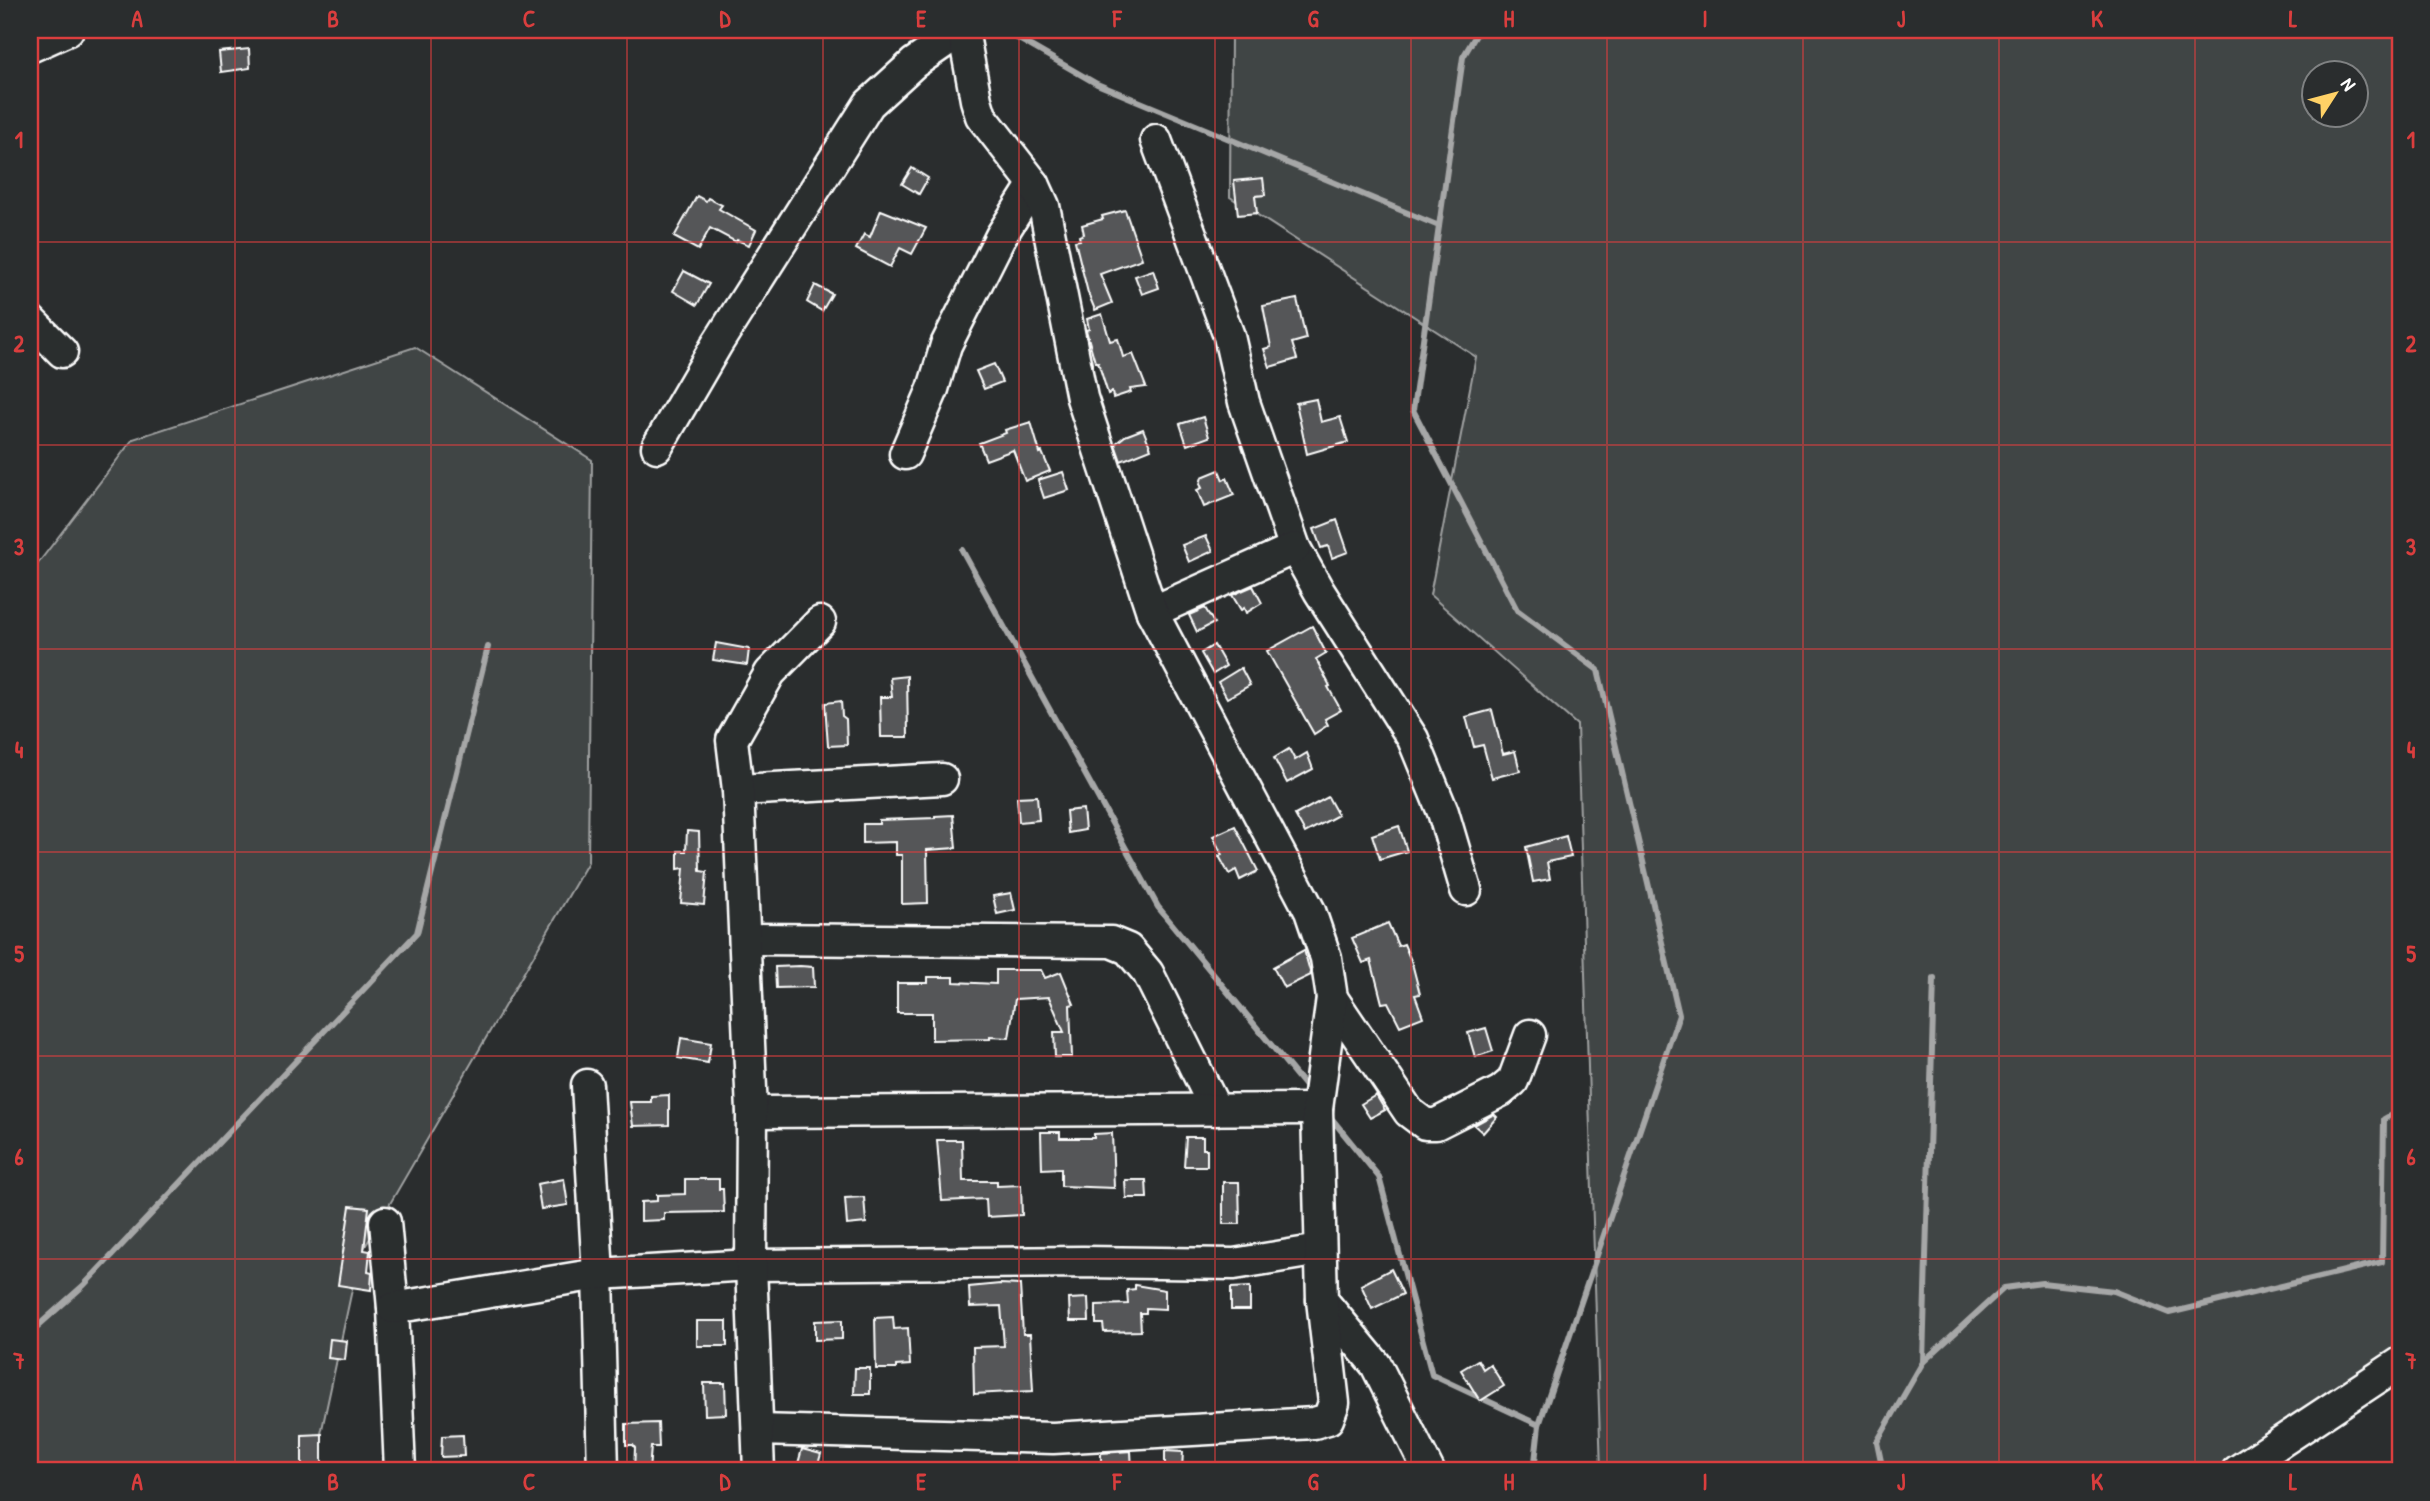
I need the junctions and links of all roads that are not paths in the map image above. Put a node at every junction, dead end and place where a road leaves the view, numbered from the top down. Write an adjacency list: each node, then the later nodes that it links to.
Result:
1 (68, 30): 3 (street)
2 (963, 30): 5 (street); 8 (street)
3 (30, 47)
4 (1156, 140): 10 (street)
5 (1034, 184): 9 (street); 11 (street)
6 (30, 320): 7 (street)
7 (62, 352)
8 (657, 447)
9 (905, 454)
10 (1295, 548): 11 (street); 15 (street)
11 (1152, 612): 17 (street)
12 (820, 622): 14 (street)
13 (942, 779): 14 (street)
14 (738, 790): 16 (street)
15 (1466, 890)
16 (745, 939): 21 (street); 22 (street)
17 (1332, 998): 18 (street); 20 (street)
18 (1530, 1035)
19 (587, 1086): 26 (street)
20 (1317, 1109): 21 (street); 24 (street)
21 (1216, 1110): 22 (street)
22 (752, 1112): 25 (street)
23 (385, 1222): 28 (street)
24 (1320, 1250): 25 (street); 27 (street)
25 (751, 1265): 26 (street); 30 (street)
26 (598, 1274): 28 (street); 32 (street)
27 (1322, 1300): 30 (street); 34 (street)
28 (393, 1308): 31 (street)
29 (2400, 1363): 35 (street)
30 (758, 1430): 33 (street)
31 (400, 1471)
32 (603, 1471)
33 (759, 1471)
34 (1429, 1471)
35 (2237, 1471)

